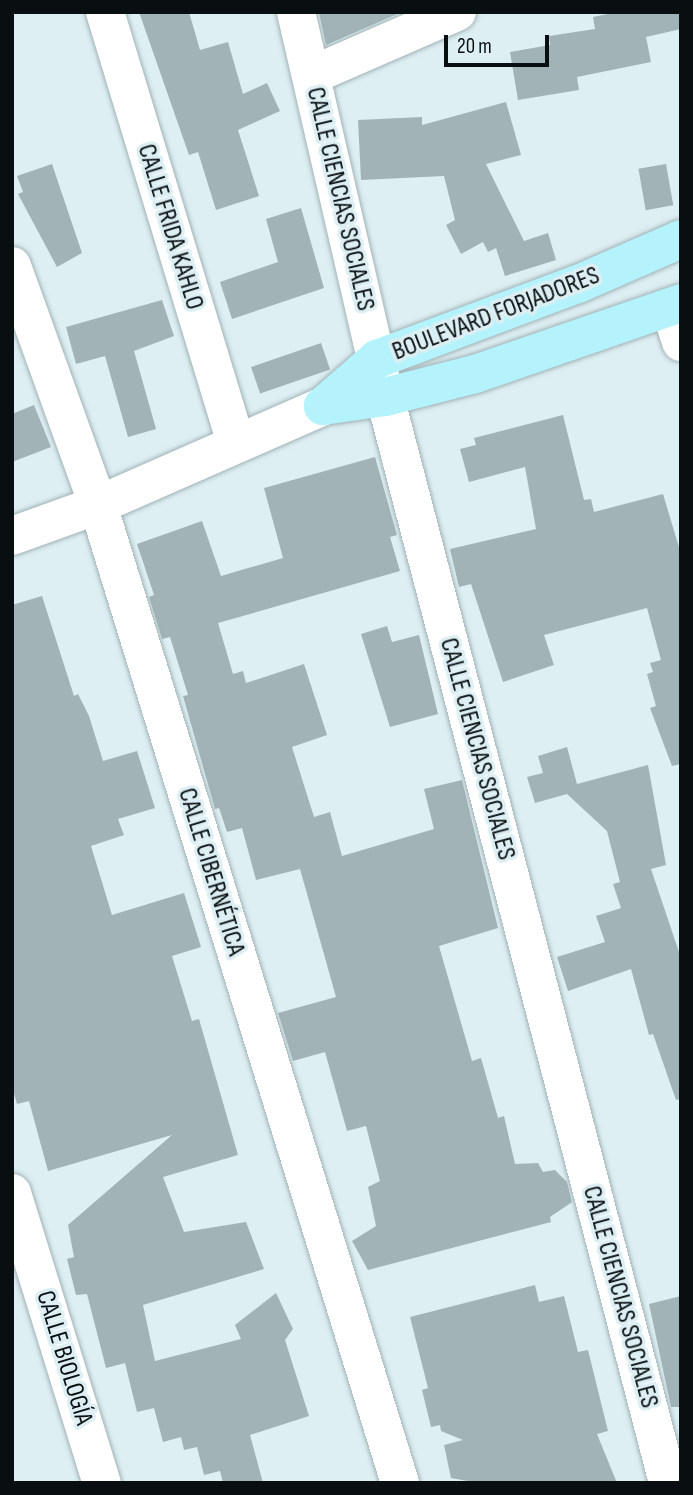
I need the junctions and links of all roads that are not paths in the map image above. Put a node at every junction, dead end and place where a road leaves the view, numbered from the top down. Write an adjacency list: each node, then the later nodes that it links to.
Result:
1 (105, 12): 11 (street, CALLE FRIDA KAHLO)
2 (296, 12): 4 (street, CALLE CIENCIAS SOCIALES)
3 (457, 12): 4 (street)
4 (312, 75): 8 (street, CALLE CIENCIAS SOCIALES)
5 (681, 239): 8 (street, BOULEVARD FORJADORES)
6 (12, 266): 12 (street, CALLE CIBERNÉTICA)
7 (677, 318): 9 (street, BOULEVARD FORJADORES)
8 (377, 359): 9 (street, CALLE CIENCIAS SOCIALES); 10 (street, BOULEVARD FORJADORES)
9 (385, 397): 10 (street, BOULEVARD FORJADORES); 17 (street, CALLE CIENCIAS SOCIALES)
10 (323, 406): 11 (street, BOULEVARD FORJADORES)
11 (236, 442): 12 (street, BOULEVARD FORJADORES)
12 (98, 505): 13 (street, BOULEVARD FORJADORES); 16 (street, CALLE CIBERNÉTICA)
13 (12, 536)
14 (12, 1192): 15 (street, CALLE BIOLOGÍA)
15 (102, 1483)
16 (400, 1483)
17 (668, 1483)

